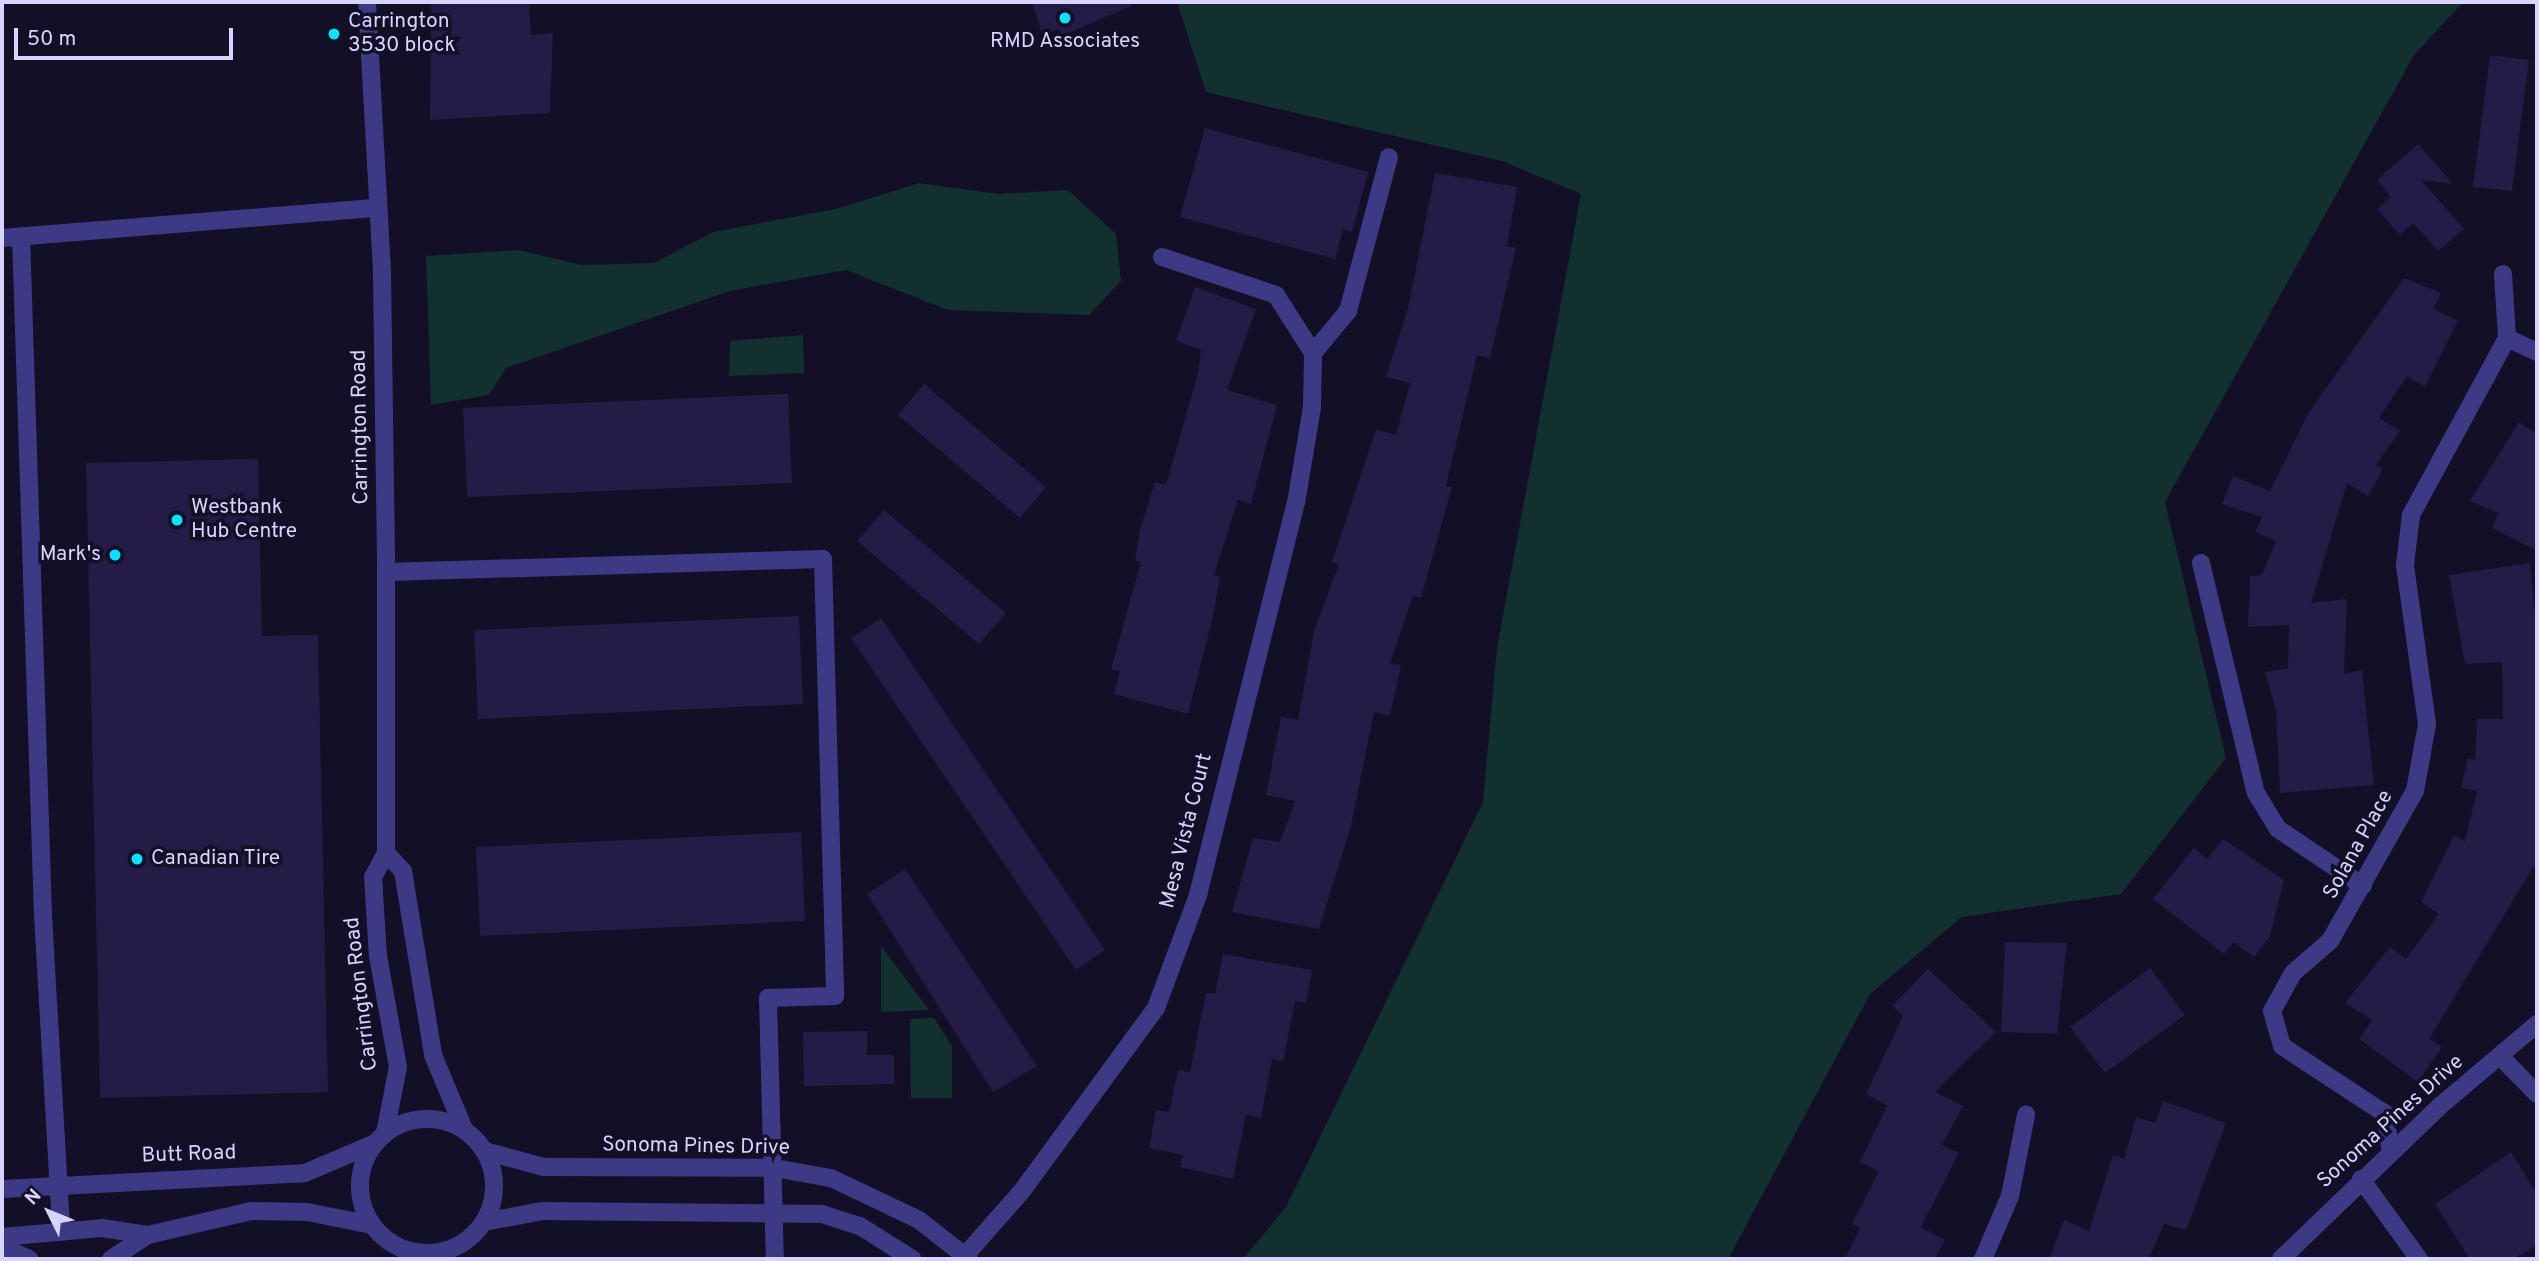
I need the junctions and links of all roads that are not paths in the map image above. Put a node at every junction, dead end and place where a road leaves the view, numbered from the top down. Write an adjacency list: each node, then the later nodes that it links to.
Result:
1 (367, 2): 3 (street, Carrington Road)
2 (1389, 157): 10 (street)
3 (377, 208): 4 (street); 12 (street, Carrington Road)
4 (21, 236): 5 (street); 25 (street)
5 (2, 238)
6 (1162, 257): 10 (street)
7 (2502, 274): 8 (street)
8 (2507, 338): 9 (street); 14 (street, Solana Place)
9 (2537, 352)
10 (1313, 353): 36 (street, Mesa Vista Court)
11 (2201, 563): 14 (street)
12 (386, 572): 13 (street, Carrington Road); 23 (street)
13 (386, 853): 19 (street); 20 (street, Carrington Road)
14 (2363, 886): 22 (street, Solana Place)
15 (2537, 1024): 16 (street, Sonoma Pines Drive)
16 (2500, 1056): 17 (street); 22 (street, Sonoma Pines Drive)
17 (2537, 1094)
18 (2026, 1115): 43 (street)
19 (464, 1129): 20 (street); 21 (street)
20 (379, 1139): 25 (street, Butt Road); 29 (street)
21 (484, 1151): 23 (street, Sonoma Pines Drive); 28 (street)
22 (2391, 1151): 24 (street, Sonoma Pines Drive)
23 (774, 1168): 27 (street); 36 (street, Sonoma Pines Drive)
24 (2361, 1180): 44 (street, Sonoma Pines Drive); 45 (street)
25 (57, 1183): 26 (street, Butt Road); 30 (street)
26 (2, 1189)
27 (774, 1211): 28 (street); 41 (street); 42 (street)
28 (484, 1222): 34 (street)
29 (372, 1225): 31 (street); 33 (street)
30 (61, 1231): 31 (street); 32 (street)
31 (148, 1235): 38 (street)
32 (2, 1237)
33 (387, 1240): 34 (street); 39 (street)
34 (459, 1245): 40 (street)
35 (2, 1247): 37 (street)
36 (965, 1258)
37 (29, 1259)
38 (111, 1259)
39 (392, 1259)
40 (446, 1259)
41 (775, 1259)
42 (912, 1259)
43 (1983, 1259)
44 (2281, 1259)
45 (2419, 1259)

